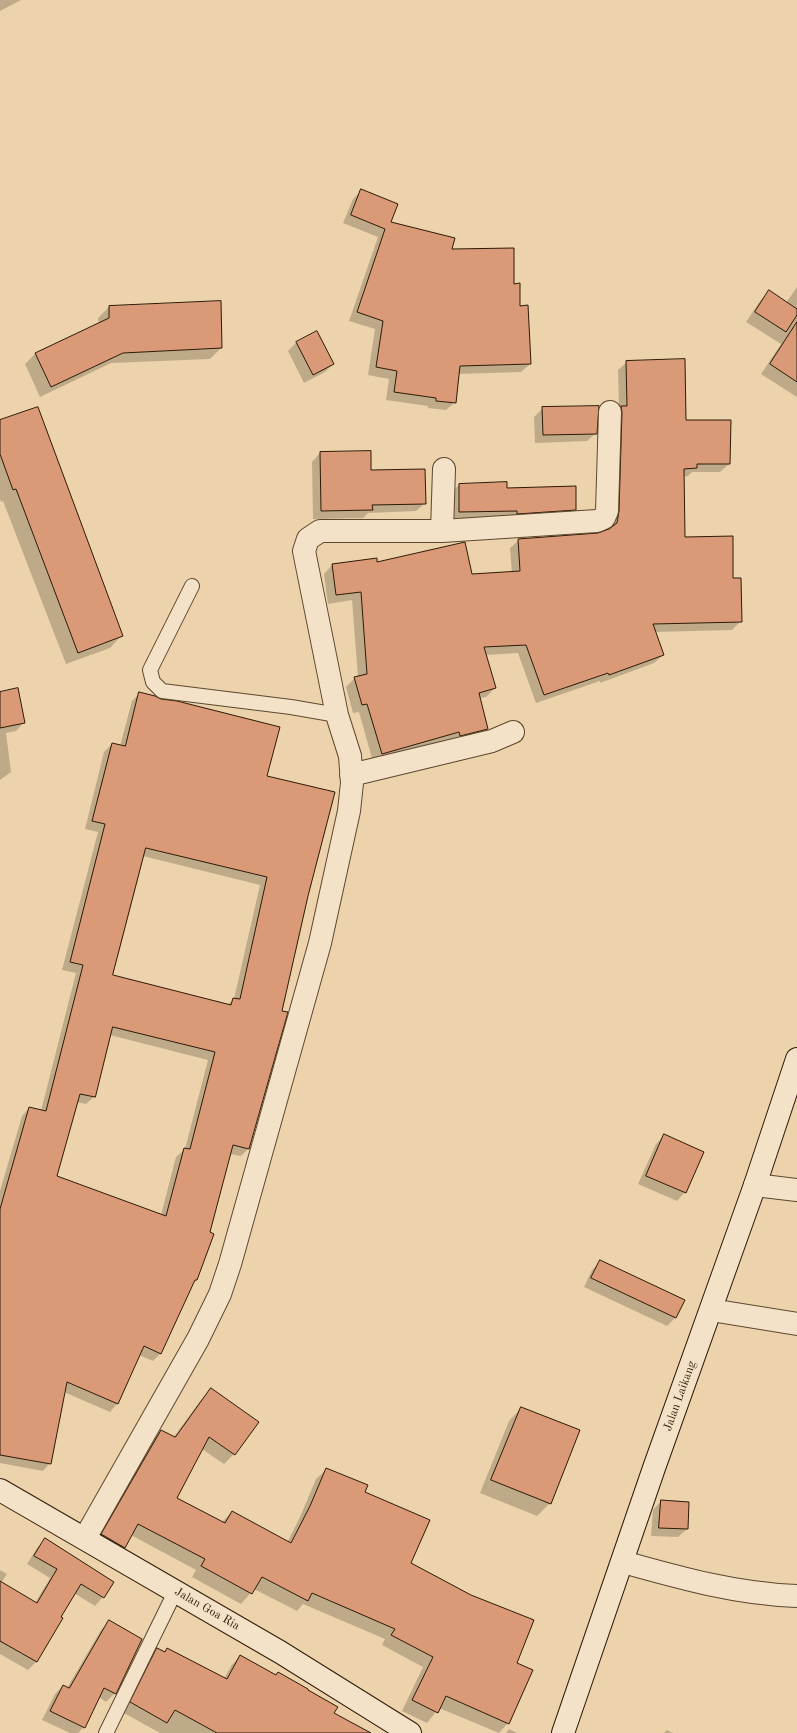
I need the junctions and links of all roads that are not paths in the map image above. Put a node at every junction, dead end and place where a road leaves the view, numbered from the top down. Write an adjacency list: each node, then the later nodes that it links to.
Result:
1 (610, 412): 3 (street)
2 (444, 469): 3 (street)
3 (442, 531): 5 (street)
4 (192, 586): 5 (lane)
5 (337, 715): 7 (street)
6 (513, 732): 7 (street)
7 (351, 775): 14 (street)
8 (797, 1059): 9 (street, Jalan Laikang)
9 (755, 1185): 10 (street); 11 (street, Jalan Laikang)
10 (797, 1190)
11 (710, 1310): 12 (street); 15 (street, Jalan Laikang)
12 (797, 1324)
13 (0, 1490): 14 (street, Jalan Goa Ria)
14 (84, 1538): 16 (street, Jalan Goa Ria)
15 (623, 1562): 17 (street); 20 (street, Jalan Laikang)
16 (176, 1590): 18 (lane); 19 (street, Jalan Goa Ria)
17 (797, 1596)
18 (106, 1733)
19 (410, 1733)
20 (563, 1733)

